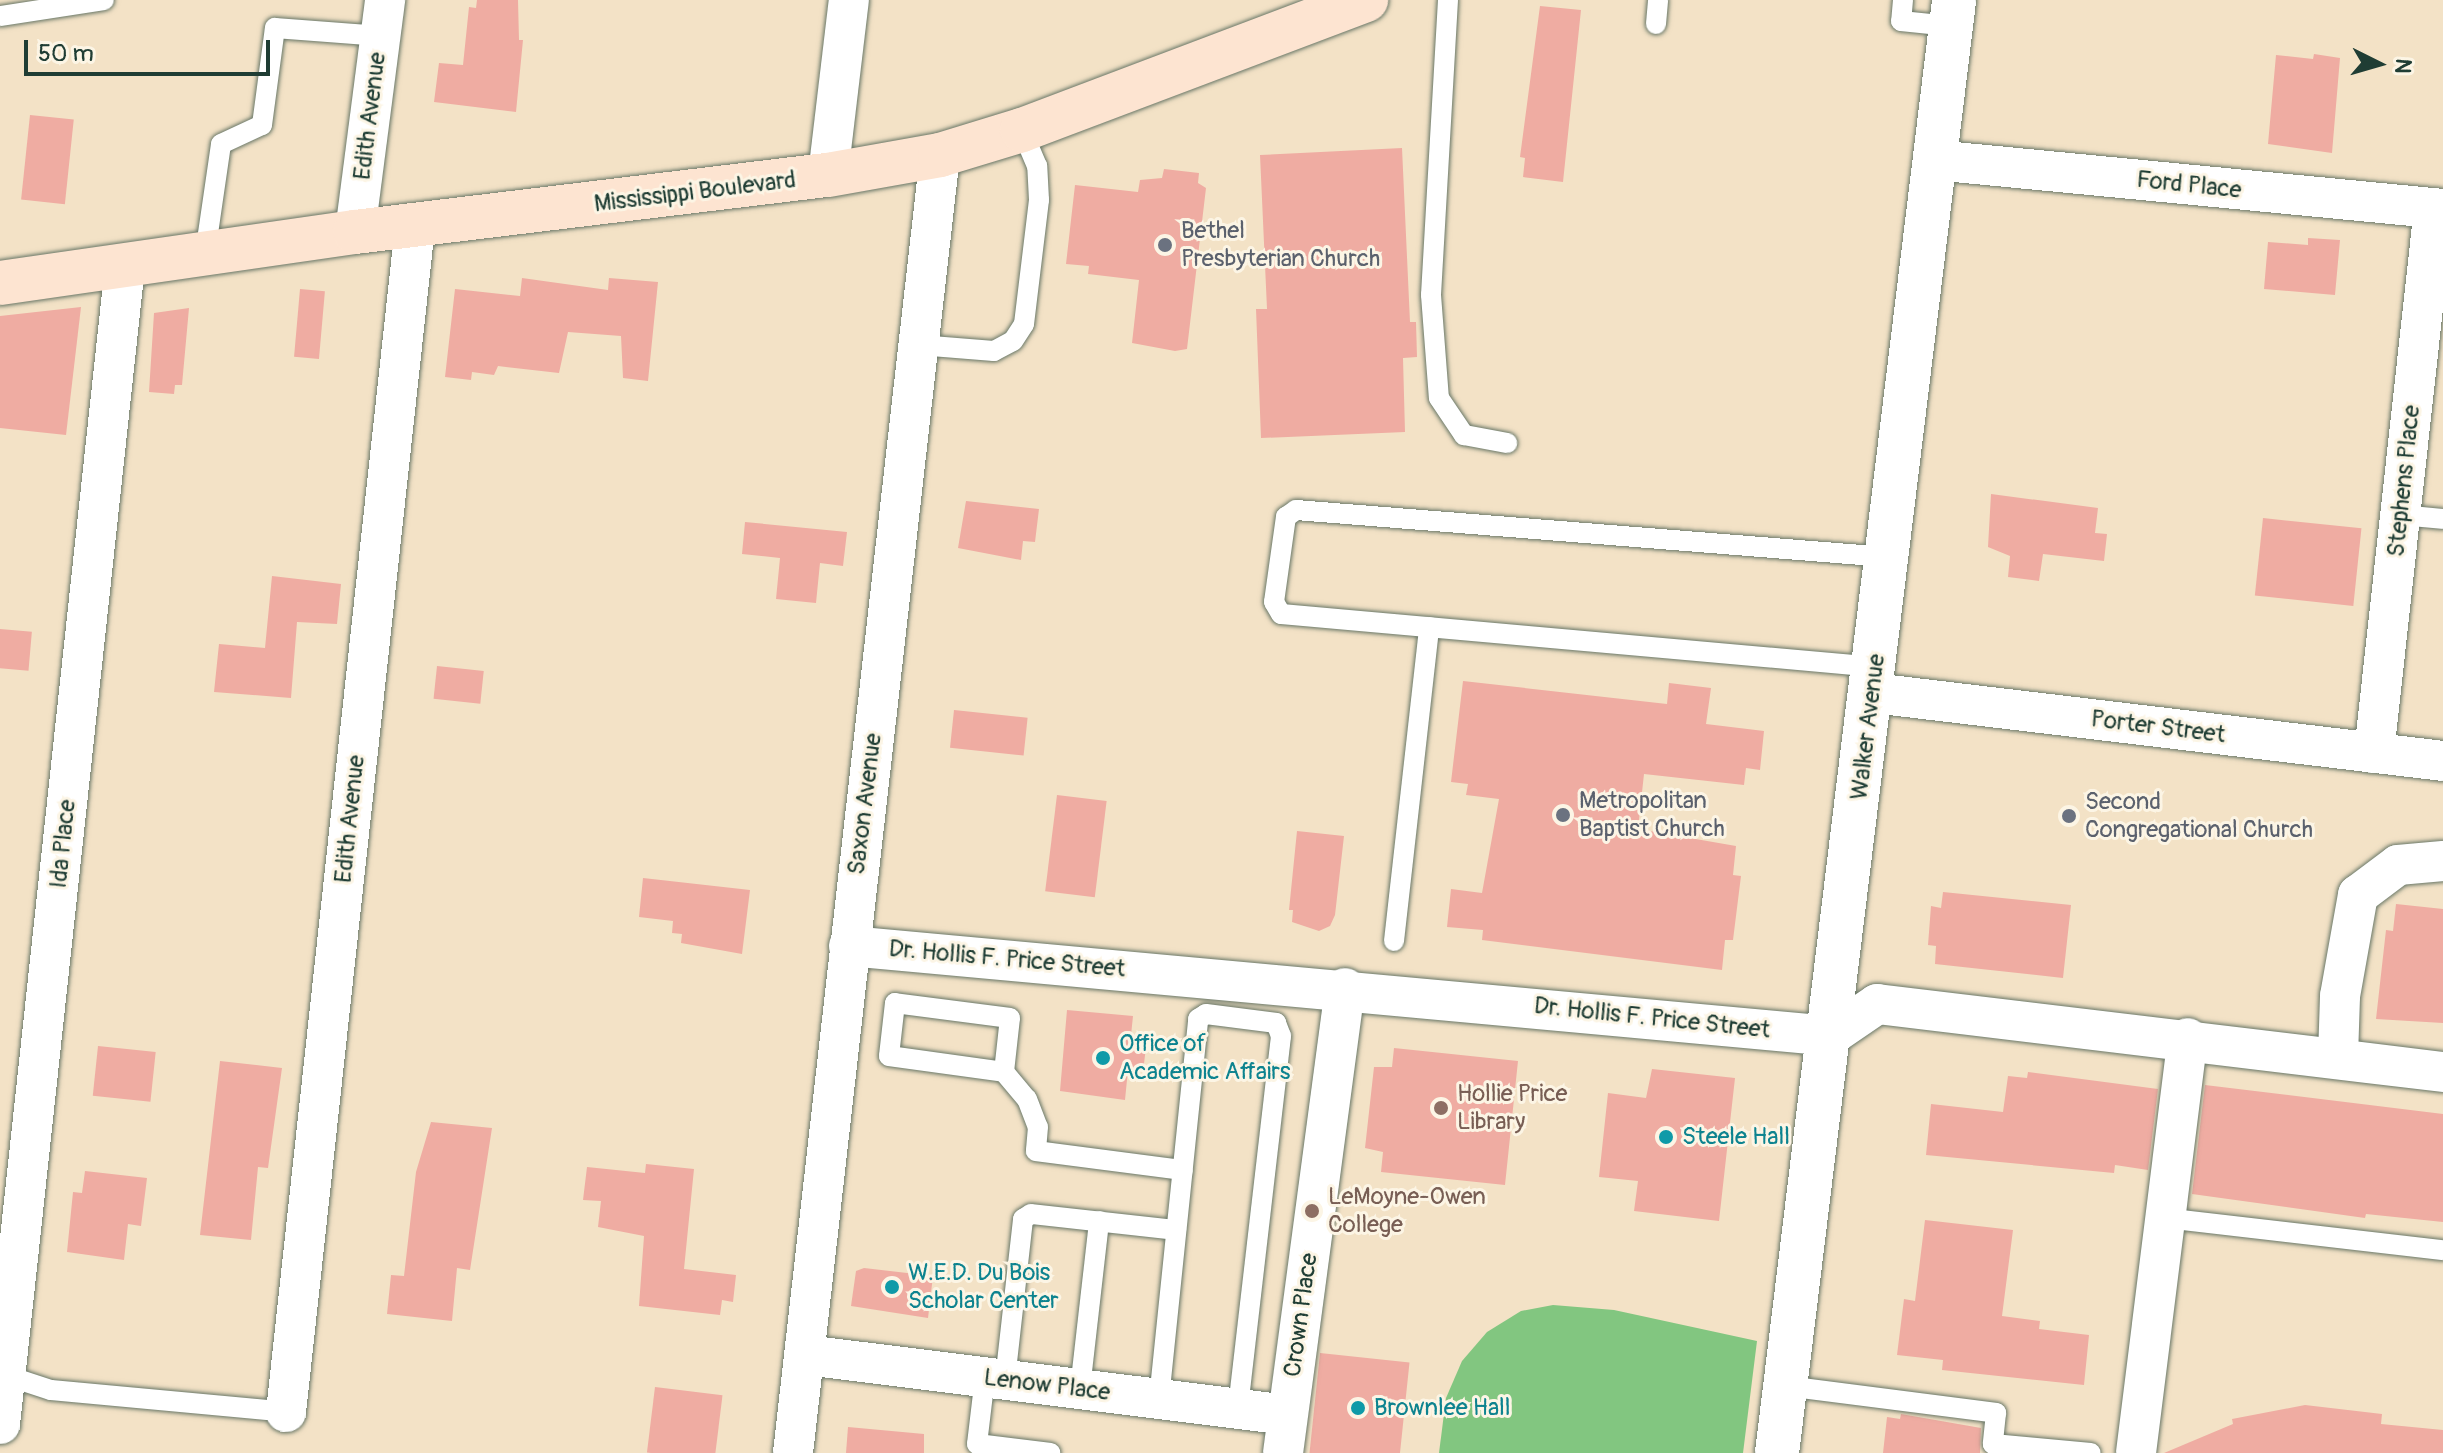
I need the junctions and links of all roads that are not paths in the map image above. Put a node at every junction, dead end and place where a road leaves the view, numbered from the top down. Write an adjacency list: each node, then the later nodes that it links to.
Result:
1 (104, 0): 8 (lane)
2 (849, 0): 14 (street)
3 (1366, 0): 11 (main road, Mississippi Boulevard)
4 (1448, 0): 22 (lane)
5 (1658, 0): 10 (lane)
6 (1903, 0): 7 (lane)
7 (1952, 13): 13 (street, Walker Avenue)
8 (0, 16)
9 (383, 18): 17 (street, Edith Avenue); 18 (lane)
10 (1656, 24)
11 (1022, 130): 12 (main road, Mississippi Boulevard); 21 (lane)
12 (940, 155): 14 (main road, Mississippi Boulevard); 21 (street, Saxon Avenue)
13 (1934, 160): 15 (street, Ford Place); 25 (street, Walker Avenue)
14 (828, 175): 16 (main road, Mississippi Boulevard)
15 (2438, 209): 23 (street, Stephens Place)
16 (415, 226): 17 (main road, Mississippi Boulevard); 51 (street, Edith Avenue)
17 (355, 232): 18 (main road, Mississippi Boulevard)
18 (205, 254): 19 (main road, Mississippi Boulevard)
19 (125, 265): 20 (main road, Mississippi Boulevard); 45 (street, Ida Place)
20 (0, 283)
21 (919, 345): 32 (street, Saxon Avenue)
22 (1507, 443)
23 (2400, 515): 24 (lane); 28 (street, Stephens Place)
24 (2443, 519)
25 (1887, 557): 26 (lane); 27 (street, Walker Avenue)
26 (1429, 627): 27 (lane); 31 (lane)
27 (1875, 680): 28 (street, Porter Street); 34 (street, Walker Avenue)
28 (2374, 753): 29 (street, Porter Street)
29 (2443, 761)
30 (2443, 861): 36 (street)
31 (1394, 941)
32 (849, 946): 33 (street, Dr. Hollis F. Price Street); 44 (street, Saxon Avenue)
33 (1345, 988): 34 (street, Dr. Hollis F. Price Street); 53 (street, Crown Place)
34 (1830, 1036): 35 (street); 47 (street, Walker Avenue)
35 (2188, 1038): 36 (street); 40 (street)
36 (2338, 1057): 38 (street)
37 (1004, 1072): 37 (lane); 39 (lane)
38 (2443, 1072)
39 (1183, 1170): 42 (lane); 50 (lane)
40 (2165, 1218): 43 (lane); 58 (street)
41 (1099, 1221): 42 (lane); 46 (lane); 48 (lane)
42 (1176, 1230): 49 (lane)
43 (2443, 1250)
44 (806, 1355): 46 (street, Lenow Place); 54 (street, Saxon Avenue)
45 (5, 1375): 51 (lane); 52 (street, Ida Place)
46 (995, 1378): 48 (street, Lenow Place); 55 (lane)
47 (1786, 1386): 56 (street, Walker Avenue); 57 (lane)
48 (1080, 1389): 49 (street, Lenow Place)
49 (1159, 1399): 50 (street, Lenow Place)
50 (1238, 1408): 53 (street, Lenow Place)
51 (286, 1412)
52 (0, 1424)
53 (1285, 1434)
54 (793, 1453)
55 (1050, 1453)
56 (1777, 1453)
57 (2091, 1453)
58 (2136, 1453)

